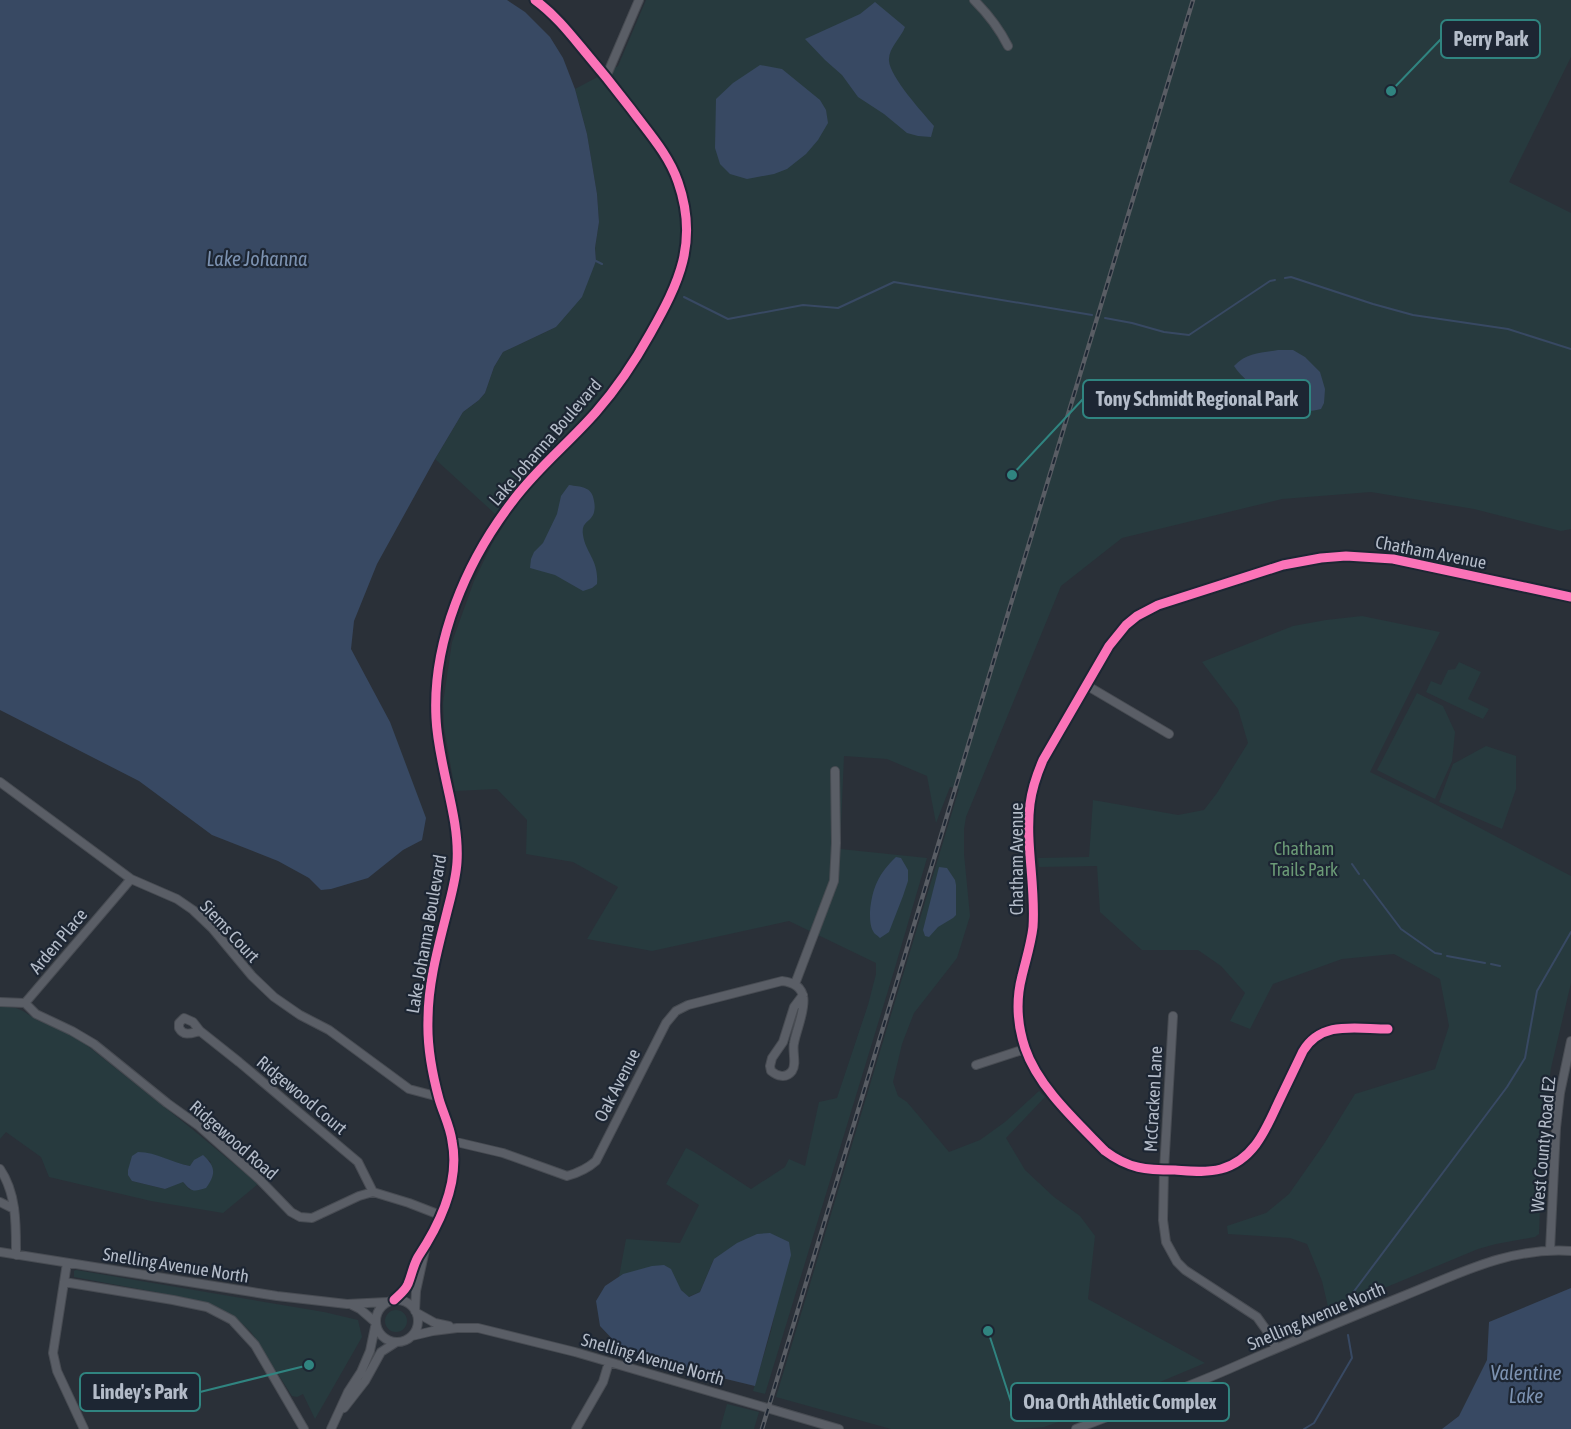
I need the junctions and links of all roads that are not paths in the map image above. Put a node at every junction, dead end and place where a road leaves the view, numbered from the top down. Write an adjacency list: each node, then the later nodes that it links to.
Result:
1 (535, 0): 5 (street, Lake Johanna Boulevard)
2 (639, 0): 5 (street)
3 (974, 0): 4 (street)
4 (1008, 46)
5 (606, 77): 22 (street, Lake Johanna Boulevard)
6 (1571, 597): 7 (street, Chatham Avenue)
7 (1086, 685): 8 (street); 20 (street, Chatham Avenue)
8 (1169, 734)
9 (835, 771): 12 (street)
10 (0, 782): 11 (street, Siems Court)
11 (131, 879): 15 (street, Arden Place); 22 (street, Siems Court)
12 (795, 984): 13 (street); 23 (street, Oak Avenue)
13 (803, 994): 13 (street)
14 (0, 1002): 15 (street)
15 (25, 1003): 26 (street, Ridgewood Road)
16 (1173, 1016): 25 (street, McCracken Lane)
17 (1388, 1029): 25 (street, Chatham Avenue)
18 (200, 1031): 26 (street, Ridgewood Court)
19 (1571, 1041): 31 (street, West County Road E2)
20 (1025, 1049): 21 (street); 25 (street, Chatham Avenue)
21 (976, 1065)
22 (439, 1097): 23 (street, Lake Johanna Boulevard)
23 (452, 1141): 29 (street, Lake Johanna Boulevard)
24 (0, 1170): 28 (street)
25 (1164, 1170): 44 (street, McCracken Lane)
26 (373, 1192): 29 (street)
27 (0, 1202): 28 (street)
28 (14, 1209): 34 (street)
29 (440, 1215): 30 (street, Lake Johanna Boulevard)
30 (425, 1246): 37 (street, Lake Johanna Boulevard); 39 (street, Lake Johanna Boulevard)
31 (1550, 1250): 32 (street, Snelling Avenue North); 44 (street, Snelling Avenue North)
32 (1571, 1251)
33 (0, 1252): 34 (street, Snelling Avenue North)
34 (16, 1255): 35 (street, Snelling Avenue North)
35 (67, 1263): 36 (street); 38 (street, Snelling Avenue North)
36 (64, 1282): 48 (street); 49 (street, Snelling Avenue North)
37 (390, 1301): 38 (street, Snelling Avenue North); 39 (street); 40 (street)
38 (348, 1304): 40 (street, Snelling Avenue North)
39 (416, 1312): 41 (street, Snelling Avenue North); 42 (street)
40 (375, 1324): 43 (street); 46 (street)
41 (457, 1328): 42 (street, Snelling Avenue North); 45 (street, Snelling Avenue North)
42 (412, 1336): 43 (street)
43 (395, 1343): 46 (street)
44 (1276, 1348): 47 (street, Snelling Avenue North)
45 (609, 1362): 51 (street); 52 (street, Snelling Avenue North)
46 (338, 1417): 50 (street)
47 (1080, 1428)
48 (84, 1429)
49 (304, 1429)
50 (331, 1429)
51 (576, 1429)
52 (839, 1429)

